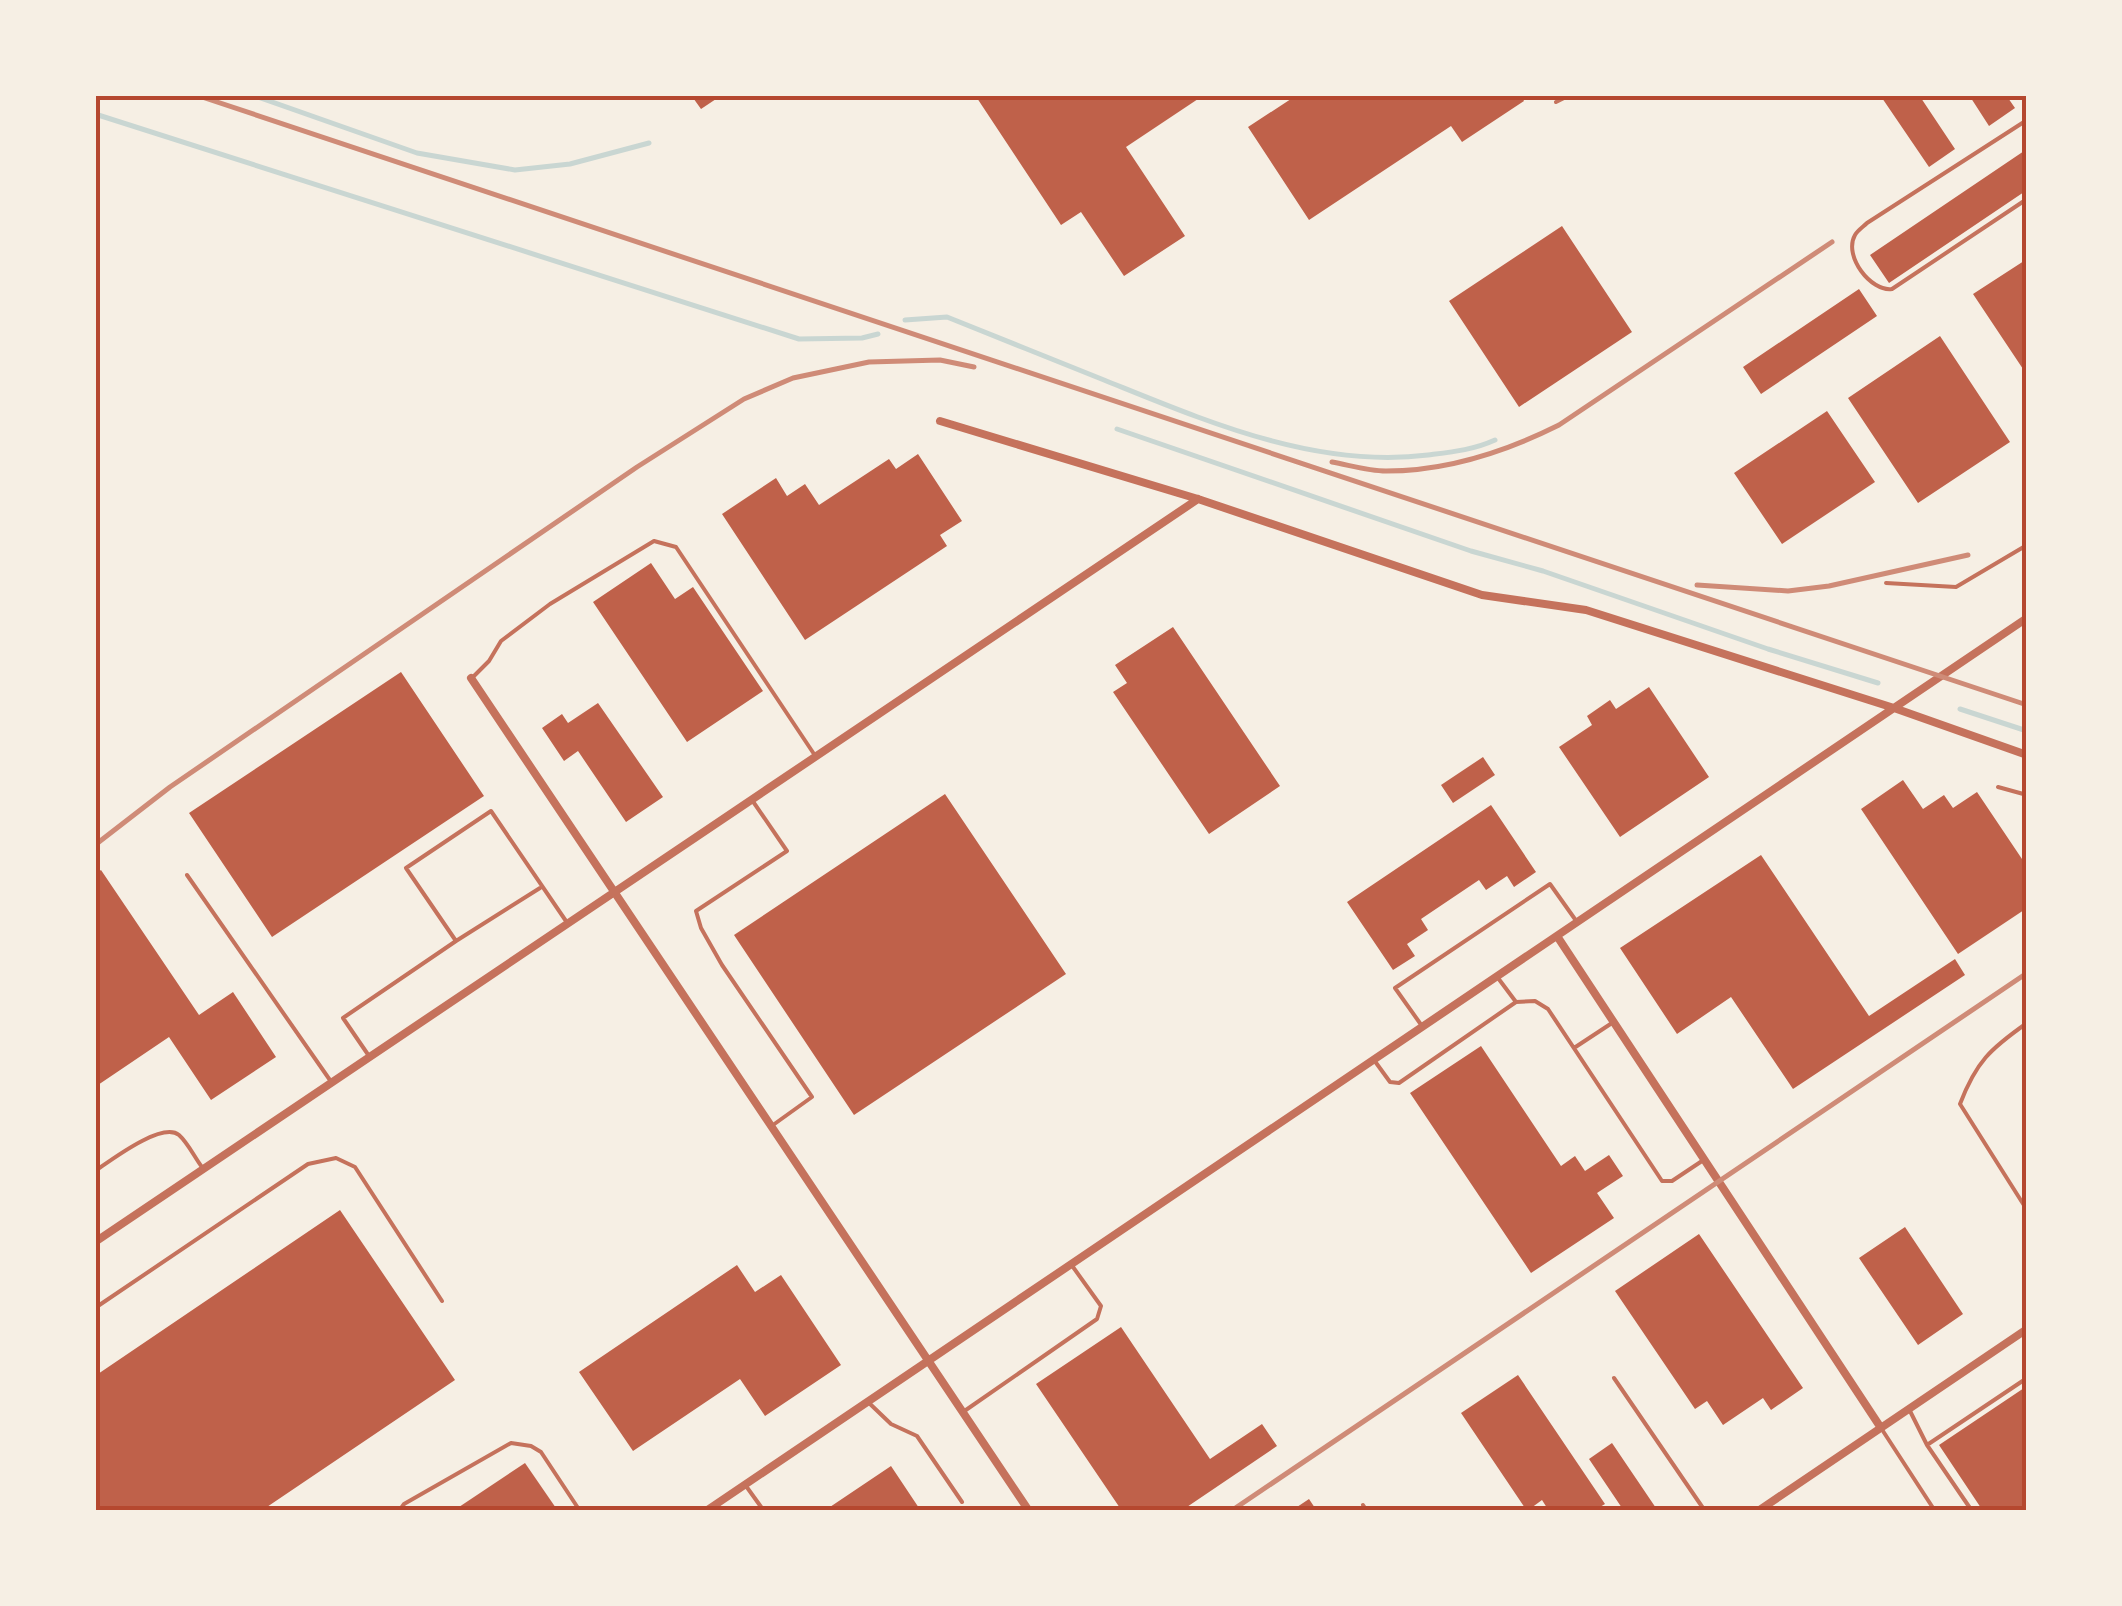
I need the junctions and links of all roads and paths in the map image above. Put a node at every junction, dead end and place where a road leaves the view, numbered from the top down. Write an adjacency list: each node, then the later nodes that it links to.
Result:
1 (1570, 95): 2 (lane)
2 (1556, 102)
3 (2027, 120): 4 (lane)
4 (2027, 199)
5 (940, 420): 6 (street)
6 (1198, 499): 11 (street); 13 (street)
7 (2027, 545): 8 (lane)
8 (1886, 583)
9 (2027, 618): 11 (street)
10 (471, 678): 13 (lane); 19 (street)
11 (1894, 708): 12 (street); 20 (street)
12 (2027, 755)
13 (816, 757): 16 (street)
14 (1998, 787): 15 (lane)
15 (2027, 796)
16 (752, 800): 19 (street); 33 (lane)
17 (188, 875): 32 (lane)
18 (542, 887): 21 (lane); 23 (lane); 23 (lane)
19 (614, 892): 21 (street); 33 (street)
20 (1577, 922): 22 (street); 28 (lane)
21 (568, 924): 30 (street)
22 (1556, 936): 24 (street); 26 (street)
23 (456, 942): 30 (lane)
24 (1497, 976): 25 (lane); 28 (street)
25 (1516, 1002): 29 (lane); 31 (lane)
26 (1614, 1022): 29 (lane); 34 (street)
27 (2027, 1024): 37 (lane)
28 (1422, 1027): 31 (street)
29 (1574, 1048): 34 (lane)
30 (370, 1057): 32 (street)
31 (1374, 1060): 39 (street)
32 (332, 1082): 35 (street)
33 (771, 1126): 43 (street)
34 (1704, 1159): 49 (street)
35 (204, 1169): 36 (lane); 38 (street)
36 (95, 1172)
37 (2027, 1210)
38 (95, 1242)
39 (1071, 1264): 43 (street); 48 (lane)
40 (442, 1301): 41 (lane)
41 (95, 1308)
42 (2027, 1329): 47 (street)
43 (928, 1360): 46 (street); 48 (street)
44 (1614, 1378): 58 (lane)
45 (2027, 1378): 50 (lane)
46 (868, 1402): 51 (street); 52 (lane)
47 (1908, 1409): 49 (street); 50 (lane)
48 (962, 1412): 57 (street)
49 (1882, 1428): 59 (street); 60 (lane)
50 (1927, 1445): 61 (lane)
51 (745, 1485): 55 (street); 56 (lane)
52 (962, 1502)
53 (399, 1511): 54 (lane)
54 (580, 1511)
55 (706, 1511)
56 (764, 1511)
57 (1029, 1511)
58 (1705, 1511)
59 (1758, 1511)
60 (1935, 1511)
61 (1972, 1511)

